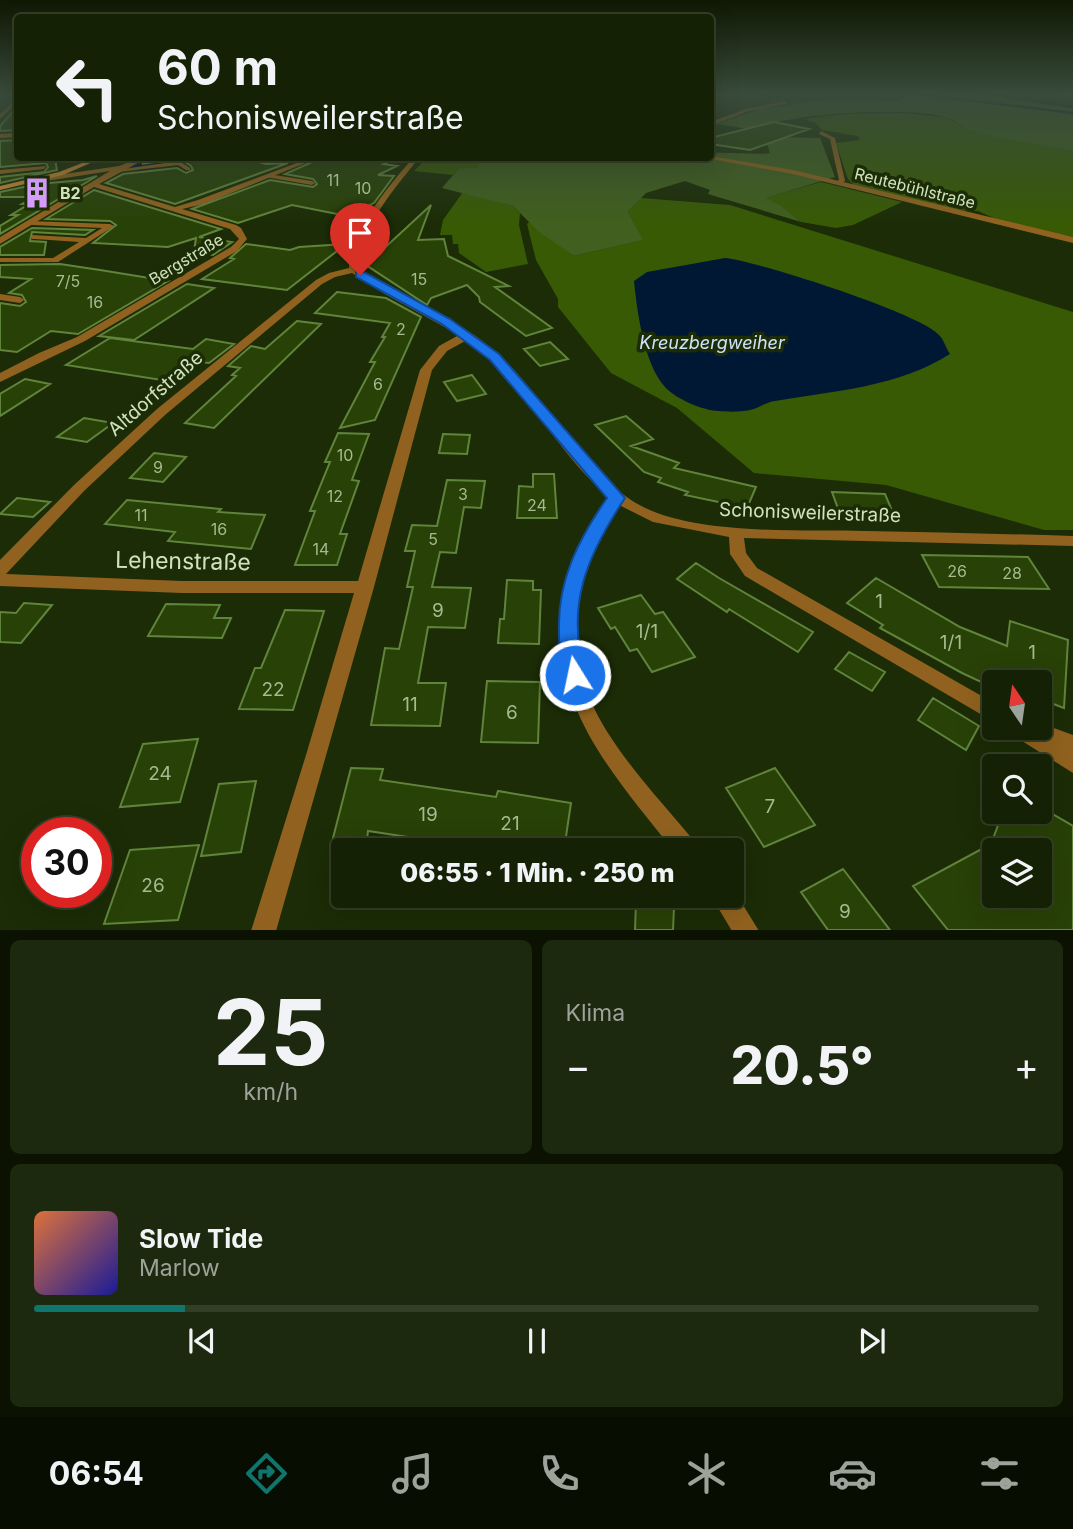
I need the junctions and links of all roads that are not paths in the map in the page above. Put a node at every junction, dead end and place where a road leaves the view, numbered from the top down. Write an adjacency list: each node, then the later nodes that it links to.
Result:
1 (828, 136): 17 (lane)
2 (714, 159): 17 (street, Reutebühlstraße)
3 (79, 161): 19 (main road)
4 (92, 161): 15 (main road)
5 (138, 161): 9 (street)
6 (307, 161): 13 (street)
7 (413, 161): 27 (street)
8 (44, 167): 11 (lane)
9 (121, 169): 10 (lane); 12 (street); 14 (street)
10 (188, 169)
11 (0, 172)
12 (79, 174): 14 (street); 15 (street)
13 (268, 176): 16 (lane); 20 (street)
14 (107, 177): 18 (street)
15 (40, 180): 19 (main road)
16 (312, 183)
17 (837, 183): 24 (street, Reutebühlstraße)
18 (94, 185): 20 (street, Bergstraße); 21 (street)
19 (0, 187)
20 (176, 208): 31 (street, Bergstraße)
21 (32, 223): 23 (lane); 25 (street)
22 (36, 237): 23 (lane)
23 (87, 240): 26 (lane)
24 (1073, 240)
25 (0, 241)
26 (0, 260)
27 (354, 270): 30 (street, Schonisweilerstraße); 35 (street, Altdorfstraße)
28 (0, 297): 29 (lane)
29 (20, 300)
30 (468, 336): 32 (street, Schonisweilerstraße); 37 (street)
31 (0, 378)
32 (616, 498): 33 (street, Schonisweilerstraße); 43 (street)
33 (736, 533): 34 (street, Schonisweilerstraße); 38 (street)
34 (1073, 541)
35 (0, 570)
36 (0, 580): 37 (street, Lehenstraße)
37 (366, 587): 45 (street)
38 (982, 706)
39 (1052, 737): 41 (street)
40 (1037, 740): 42 (street)
41 (1073, 744)
42 (1073, 763)
43 (677, 838)
44 (731, 908): 46 (street)
45 (264, 930)
46 (747, 930)

